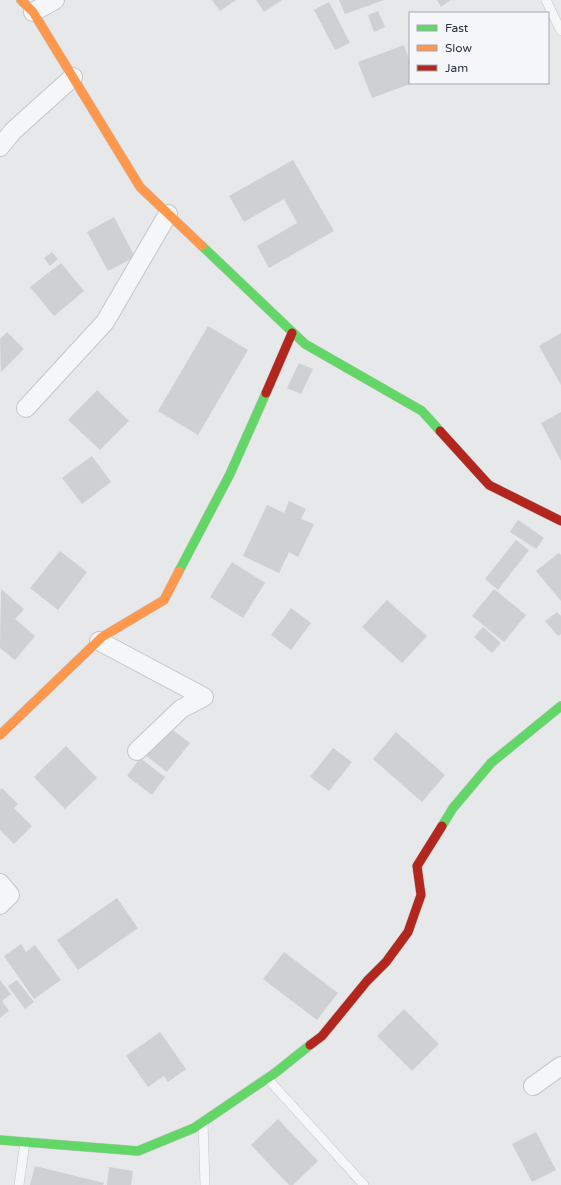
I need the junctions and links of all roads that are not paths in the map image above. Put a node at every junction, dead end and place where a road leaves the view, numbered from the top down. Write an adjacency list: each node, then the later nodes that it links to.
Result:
1 (55, 0): 3 (street)
2 (546, 0): 4 (lane)
3 (27, 6): 5 (street)
4 (561, 31)
5 (73, 77): 6 (street); 7 (street)
6 (0, 147)
7 (168, 214): 8 (street); 9 (street)
8 (292, 333): 10 (street); 11 (street)
9 (26, 408)
10 (561, 521)
11 (99, 641): 13 (street); 14 (street)
12 (561, 706): 18 (street)
13 (0, 735)
14 (137, 751)
15 (0, 883): 16 (street)
16 (0, 905)
17 (561, 1066): 19 (street)
18 (267, 1078): 20 (street); 25 (lane)
19 (533, 1086)
20 (203, 1121): 22 (street); 24 (lane)
21 (0, 1140): 22 (street)
22 (25, 1142): 23 (lane)
23 (19, 1185)
24 (205, 1185)
25 (364, 1185)

